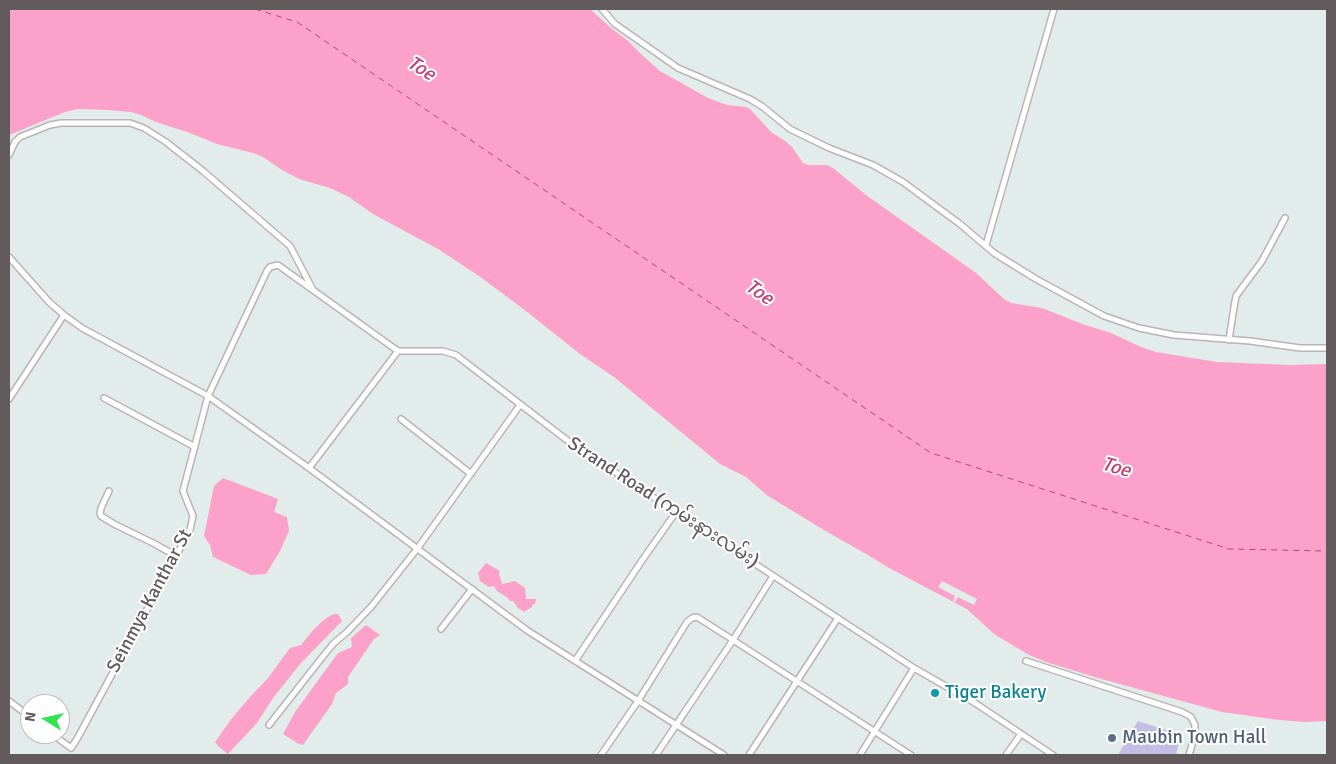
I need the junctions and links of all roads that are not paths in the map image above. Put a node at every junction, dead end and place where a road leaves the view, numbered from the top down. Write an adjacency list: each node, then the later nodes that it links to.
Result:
1 (602, 9): 5 (street)
2 (1054, 9): 5 (street)
3 (9, 155): 7 (street)
4 (1286, 218): 9 (street)
5 (986, 246): 9 (street)
6 (9, 257): 8 (street)
7 (312, 289): 11 (street); 12 (street, Seinmya Kanthar St)
8 (64, 315): 12 (street); 14 (street)
9 (1229, 340): 10 (street)
10 (1327, 348)
11 (398, 351): 15 (street, Strand Road (ကမ်းနားလမ်း)); 18 (street)
12 (208, 396): 17 (street, Seinmya Kanthar St); 18 (street)
13 (104, 398): 17 (street)
14 (9, 399)
15 (520, 405): 19 (street); 21 (street, Strand Road (ကမ်းနားလမ်း))
16 (401, 419): 19 (street)
17 (195, 447): 23 (street, Seinmya Kanthar St)
18 (309, 468): 22 (street)
19 (470, 474): 22 (street)
20 (109, 491): 23 (street)
21 (676, 512): 24 (street, Strand Road (ကမ်းနားလမ်း)); 29 (street)
22 (417, 549): 25 (street); 36 (street)
23 (176, 556): 40 (street, Seinmya Kanthar St)
24 (773, 576): 26 (street, Strand Road (ကမ်းနားလမ်း)); 28 (street)
25 (472, 589): 27 (street); 29 (street)
26 (838, 618): 31 (street, Strand Road (ကမ်းနားလမ်း)); 32 (street)
27 (441, 629)
28 (733, 640): 32 (street); 34 (street); 37 (street)
29 (575, 661): 34 (street)
30 (1026, 661): 49 (street)
31 (914, 668): 38 (street); 39 (street, Strand Road (ကမ်းနားလမ်း))
32 (797, 681): 38 (street); 44 (street)
33 (9, 700): 35 (street)
34 (638, 701): 37 (street); 41 (street)
35 (20, 709)
36 (269, 725)
37 (677, 726): 42 (street); 43 (street)
38 (875, 732): 45 (street); 46 (street)
39 (1021, 734): 47 (street); 48 (street, Strand Road (ကမ်းနားလမ်း))
40 (66, 744)
41 (601, 755)
42 (656, 755)
43 (724, 755)
44 (749, 755)
45 (860, 755)
46 (911, 755)
47 (1006, 755)
48 (1053, 755)
49 (1189, 755)

